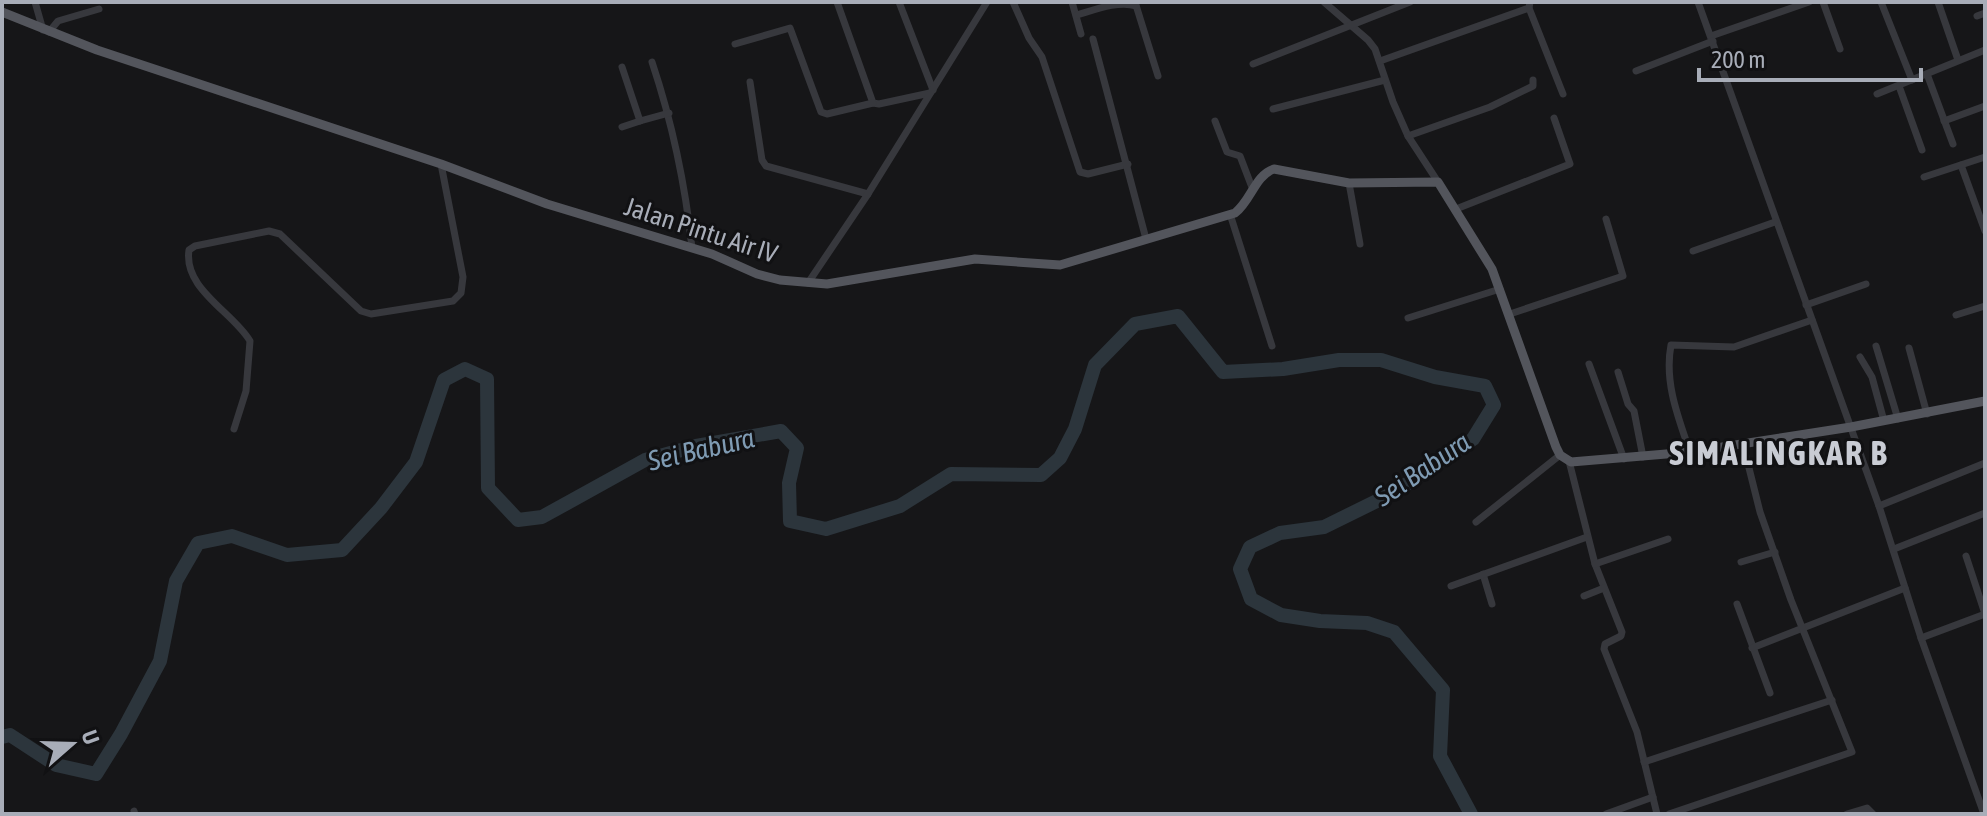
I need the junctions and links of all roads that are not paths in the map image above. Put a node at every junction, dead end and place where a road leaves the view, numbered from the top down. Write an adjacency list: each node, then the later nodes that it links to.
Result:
1 (35, 2): 20 (street)
2 (837, 2): 43 (street)
3 (899, 2): 40 (street)
4 (987, 2): 40 (street)
5 (1013, 2): 57 (street)
6 (1072, 2): 18 (street)
7 (1324, 2): 19 (street)
8 (1410, 2): 19 (street)
9 (1698, 2): 23 (street)
10 (1809, 2): 23 (street)
11 (1823, 2): 25 (street)
12 (1881, 2): 37 (street)
13 (1938, 2): 27 (street)
14 (1135, 4): 18 (street); 34 (street)
15 (1530, 5): 28 (street); 41 (street)
16 (99, 9): 20 (street)
17 (2, 12): 20 (main road, Jalan Pintu Air IV)
18 (1077, 15): 21 (street)
19 (1350, 26): 28 (street); 30 (street)
20 (46, 31): 56 (main road, Jalan Pintu Air IV)
21 (1081, 34)
22 (1093, 39): 57 (street)
23 (1712, 39): 32 (street); 68 (street)
24 (735, 44): 43 (street)
25 (1840, 49)
26 (1985, 50): 27 (street)
27 (1958, 60): 33 (street)
28 (1380, 61): 35 (street)
29 (652, 62): 46 (street)
30 (1253, 64)
31 (622, 67): 48 (street)
32 (1636, 71)
33 (1927, 74): 37 (street); 50 (street)
34 (1158, 76)
35 (1385, 80): 45 (street); 52 (street)
36 (1533, 80): 52 (street)
37 (1912, 80): 39 (street)
38 (750, 82): 63 (street)
39 (1899, 86): 42 (street); 54 (street)
40 (932, 92): 43 (street); 63 (street)
41 (1563, 94)
42 (1877, 94)
43 (873, 103)
44 (1985, 106): 50 (street)
45 (1273, 109)
46 (669, 113): 48 (street); 72 (street)
47 (1554, 118): 64 (street)
48 (640, 121): 51 (street)
49 (1215, 121): 62 (street)
50 (1944, 121): 53 (street)
51 (622, 127)
52 (1408, 136): 60 (street)
53 (1953, 144)
54 (1922, 150)
55 (1985, 157): 58 (street)
56 (441, 164): 72 (main road, Jalan Pintu Air IV); 94 (street)
57 (1128, 164): 70 (street)
58 (1961, 165): 59 (street); 65 (street)
59 (1924, 177)
60 (1438, 182): 61 (main road, Jalan Pintu Air IV); 64 (main road)
61 (1349, 183): 62 (main road, Jalan Pintu Air IV); 71 (street)
62 (1253, 190): 66 (main road, Jalan Pintu Air IV)
63 (868, 194): 74 (street)
64 (1456, 209): 76 (main road)
65 (1982, 213): 69 (street)
66 (1230, 214): 70 (main road, Jalan Pintu Air IV); 83 (street)
67 (1606, 219): 79 (street)
68 (1775, 222): 73 (street); 77 (street)
69 (1985, 231)
70 (1146, 239): 74 (main road, Jalan Pintu Air IV)
71 (1360, 244)
72 (692, 248): 74 (main road, Jalan Pintu Air IV)
73 (1693, 251)
74 (808, 283)
75 (1866, 284): 77 (street)
76 (1500, 289): 79 (main road); 81 (street)
77 (1806, 305): 82 (street)
78 (1985, 306): 80 (street)
79 (1510, 314): 97 (main road)
80 (1956, 315)
81 (1408, 318)
82 (1812, 320): 93 (street); 96 (street)
83 (1272, 346)
84 (1876, 346): 91 (street)
85 (1909, 348): 90 (street)
86 (1860, 357): 92 (street)
87 (1589, 364): 99 (street)
88 (1618, 372): 98 (street)
89 (1985, 401): 90 (main road)
90 (1927, 414): 91 (main road)
91 (1898, 419): 92 (main road)
92 (1884, 421): 93 (main road)
93 (1851, 427): 95 (main road); 102 (street)
94 (234, 429)
95 (1743, 444): 96 (main road); 108 (street)
96 (1690, 452): 98 (main road)
97 (1560, 455): 100 (main road); 104 (street)
98 (1643, 457): 99 (main road)
99 (1624, 459): 100 (main road)
100 (1569, 461): 105 (street)
101 (1985, 463): 102 (street)
102 (1879, 506): 107 (street)
103 (1985, 513): 107 (street)
104 (1476, 522)
105 (1587, 537): 111 (street); 112 (street)
106 (1668, 539): 111 (street)
107 (1894, 549): 115 (street)
108 (1775, 552): 110 (street); 119 (street)
109 (1966, 556): 120 (street)
110 (1741, 562)
111 (1595, 564): 114 (street)
112 (1483, 574): 113 (street); 117 (street)
113 (1451, 586)
114 (1604, 588): 116 (street); 124 (street)
115 (1905, 588): 119 (street); 120 (street)
116 (1584, 596)
117 (1492, 604)
118 (1737, 604): 121 (street)
119 (1801, 627): 121 (street); 123 (street)
120 (1921, 638): 131 (street)
121 (1752, 648): 122 (street)
122 (1770, 693)
123 (1832, 700): 124 (street); 128 (street)
124 (1644, 762): 125 (street)
125 (1653, 797): 126 (street); 127 (street)
126 (1606, 814)
127 (1657, 814)
128 (1669, 814)
129 (1847, 814): 130 (street)
130 (1873, 814)
131 (1984, 814)

